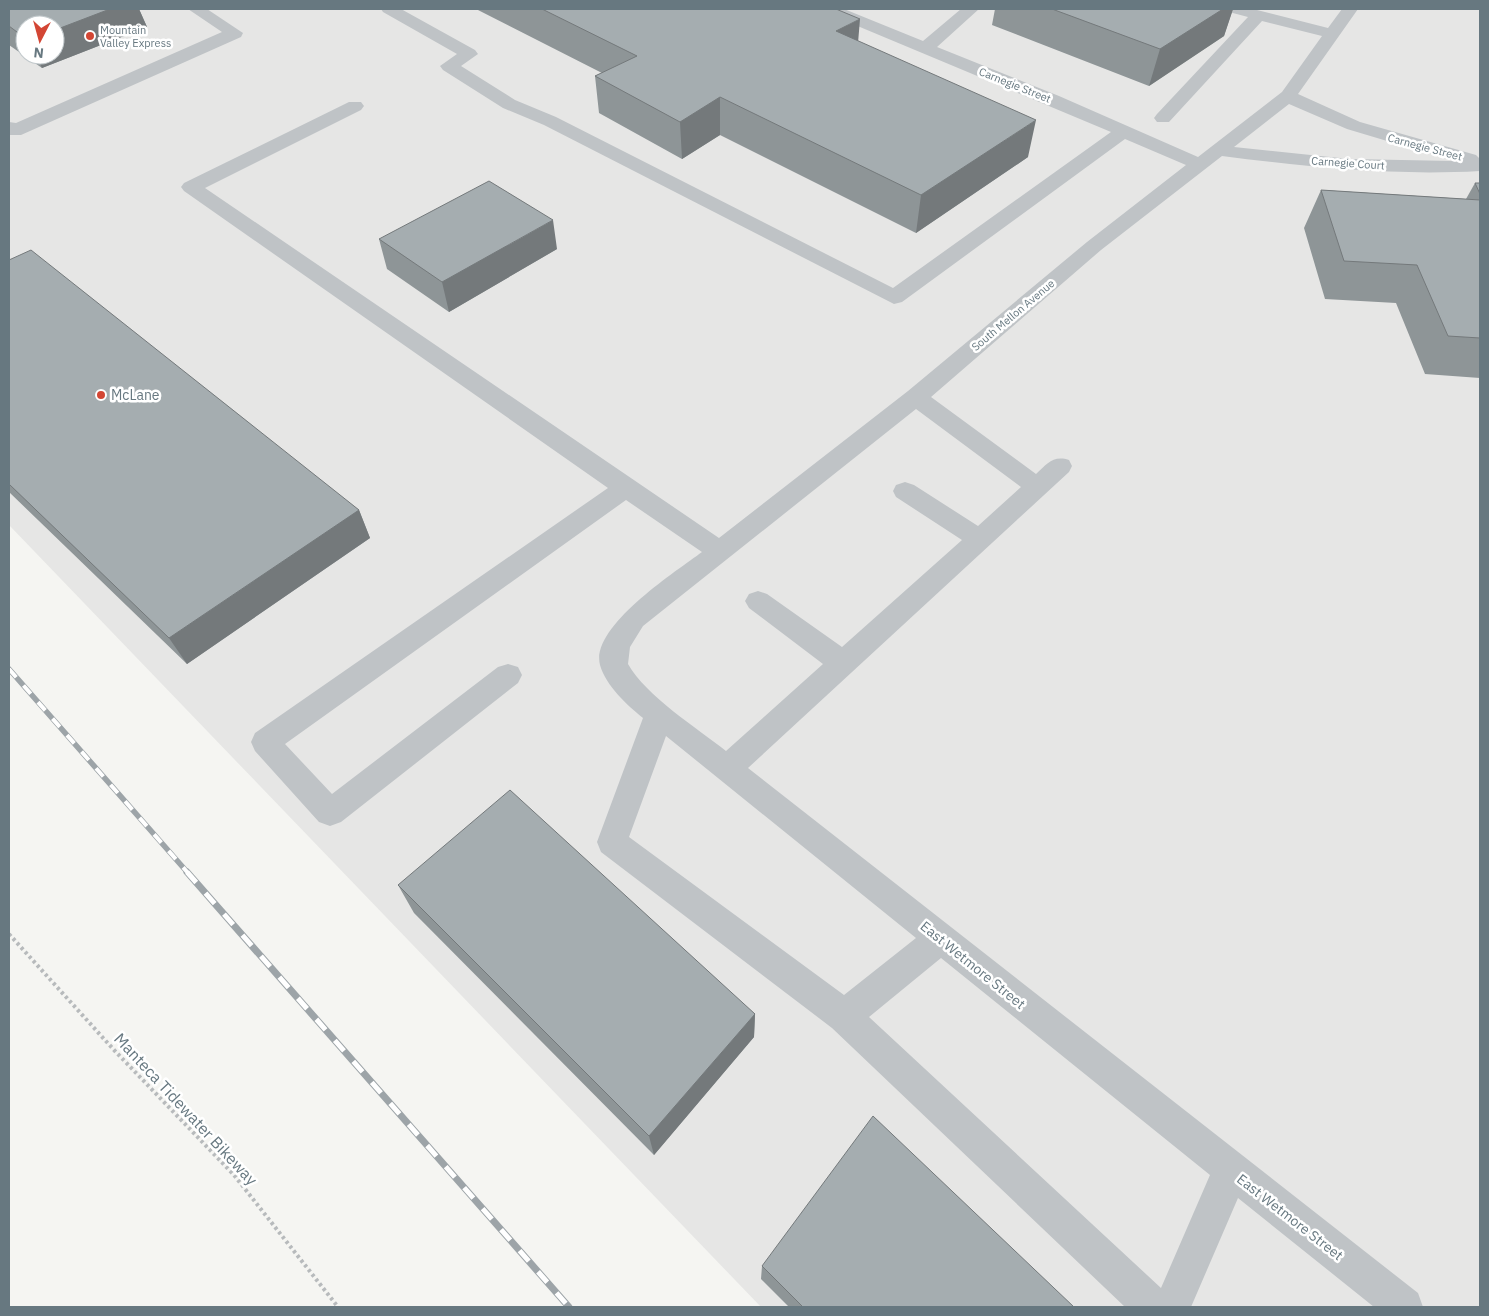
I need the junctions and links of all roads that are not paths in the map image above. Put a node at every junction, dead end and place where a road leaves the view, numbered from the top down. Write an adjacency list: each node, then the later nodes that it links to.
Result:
1 (196, 9): 13 (street)
2 (389, 9): 14 (street)
3 (830, 9): 9 (street, Carnegie Street)
4 (971, 9): 9 (street)
5 (1234, 9): 7 (street)
6 (1350, 9): 8 (street, South Mellon Avenue)
7 (1259, 15): 8 (street); 12 (street)
8 (1333, 34): 10 (street, South Mellon Avenue)
9 (925, 48): 14 (street, Carnegie Street)
10 (1288, 96): 15 (street, South Mellon Avenue); 16 (street, Carnegie Street)
11 (355, 106): 21 (street)
12 (1163, 118)
13 (9, 127)
14 (1124, 131): 17 (street, Carnegie Street)
15 (1217, 150): 16 (street, Carnegie Court); 17 (street, South Mellon Avenue)
16 (1480, 163)
17 (1199, 164): 18 (street, South Mellon Avenue)
18 (916, 397): 20 (street); 24 (street, South Mellon Avenue)
19 (1060, 466): 20 (street)
20 (1037, 487): 23 (street)
21 (626, 488): 24 (street); 28 (street)
22 (905, 491): 23 (street)
23 (978, 539): 27 (street)
24 (720, 551): 25 (street, South Mellon Avenue)
25 (656, 601): 29 (street, East Wetmore Street)
26 (758, 601): 27 (street)
27 (843, 663): 30 (street)
28 (508, 676)
29 (659, 715): 30 (street, East Wetmore Street); 32 (street)
30 (727, 768): 31 (street, East Wetmore Street)
31 (940, 939): 32 (street); 33 (street, East Wetmore Street)
32 (844, 1016): 35 (street)
33 (1231, 1170): 34 (street, East Wetmore Street); 36 (street)
34 (1389, 1302)
35 (1154, 1307)
36 (1172, 1307)

